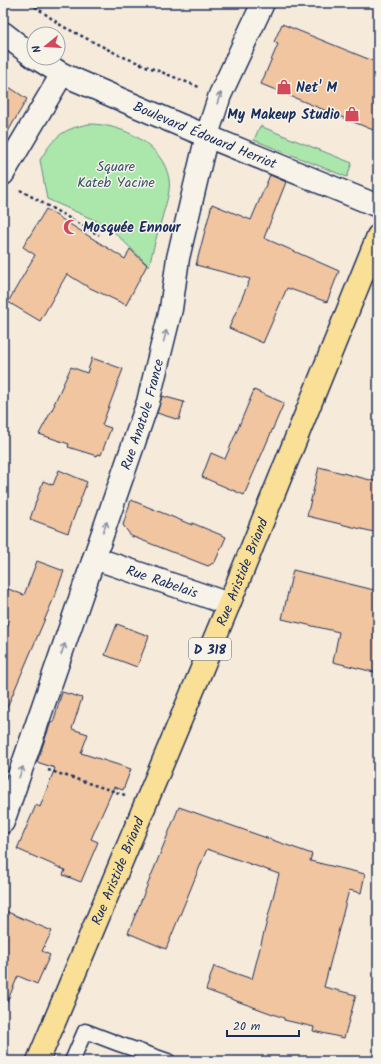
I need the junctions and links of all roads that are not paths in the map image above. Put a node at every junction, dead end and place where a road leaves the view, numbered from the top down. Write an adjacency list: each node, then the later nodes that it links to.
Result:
1 (263, 3): 6 (street, Rue Anatole France, one-way to 1)
2 (3, 34): 3 (street, Boulevard Édouard Herriot)
3 (26, 51)
4 (49, 66): 5 (street, Boulevard Édouard Herriot)
5 (62, 74): 6 (street, Boulevard Édouard Herriot); 7 (street)
6 (207, 136): 8 (street, Boulevard Édouard Herriot); 10 (street, Rue Anatole France, one-way to 6)
7 (10, 181)
8 (378, 206)
9 (378, 236): 11 (main road, Rue Aristide Briand / D 318)
10 (94, 558): 11 (street, Rue Rabelais); 12 (street, Rue Anatole France, one-way to 10)
11 (229, 604): 13 (main road, Rue Aristide Briand / D 318)
12 (3, 822)
13 (38, 1061)
14 (72, 1061): 15 (lane)
15 (168, 1061)

